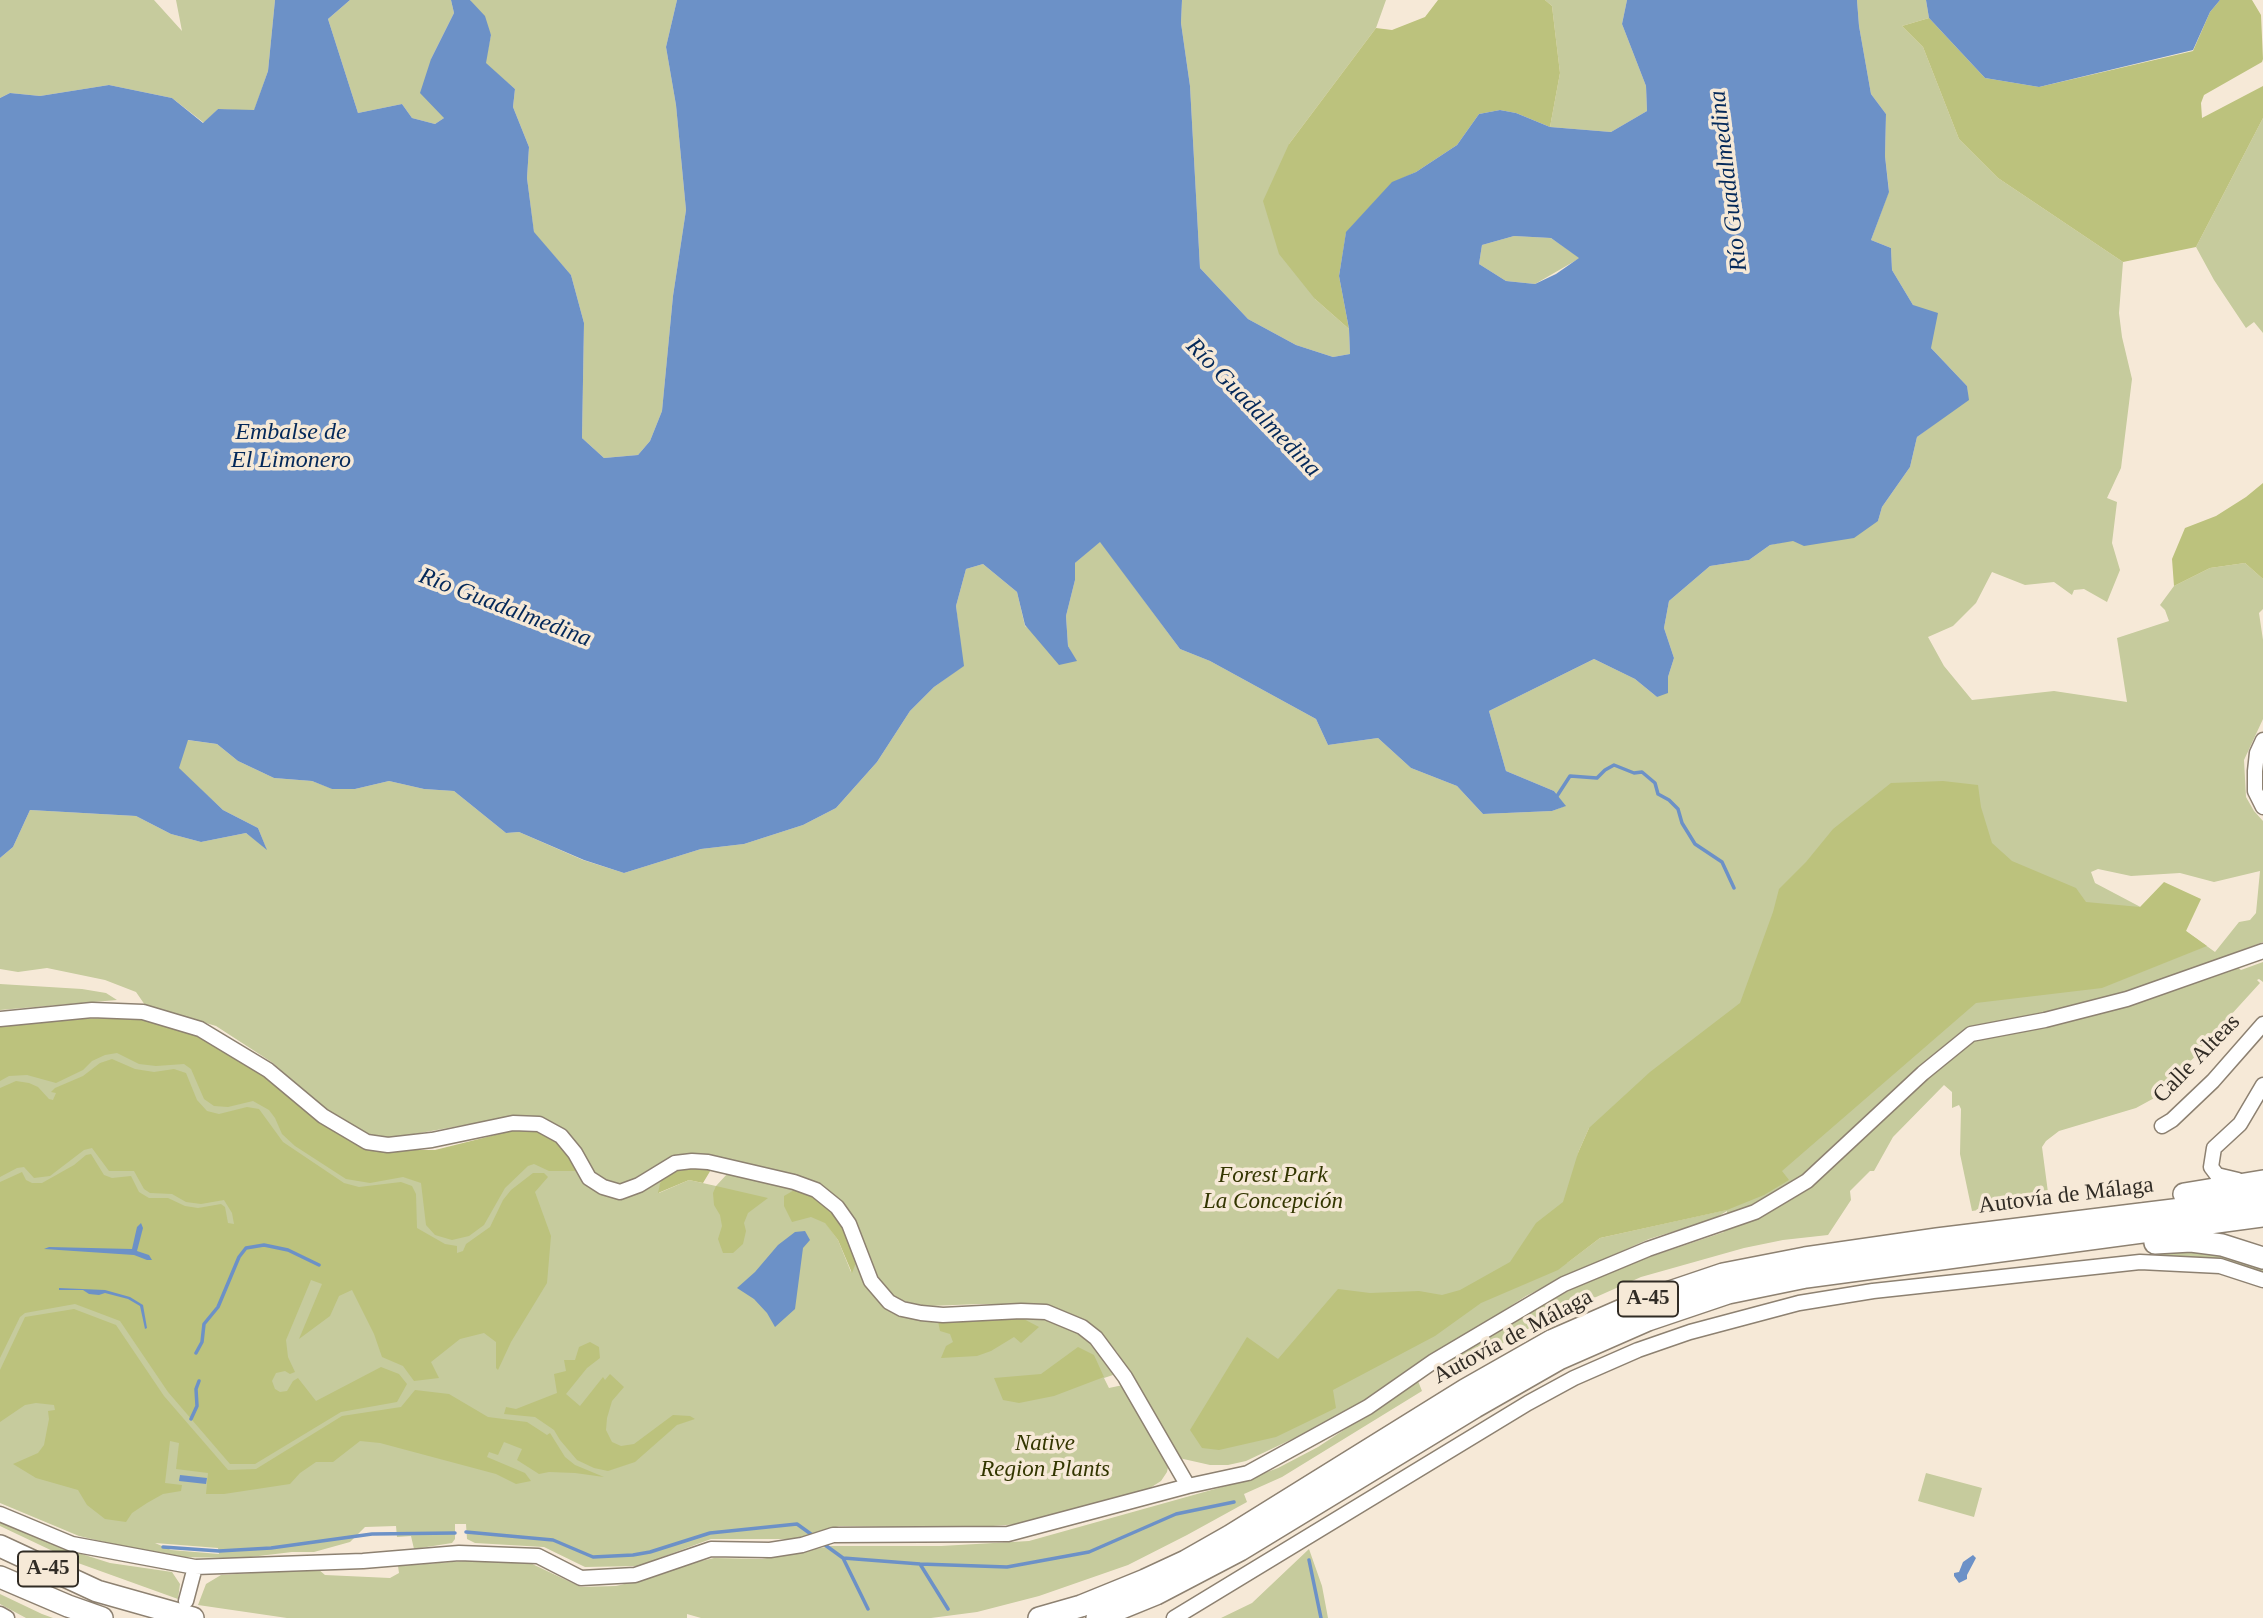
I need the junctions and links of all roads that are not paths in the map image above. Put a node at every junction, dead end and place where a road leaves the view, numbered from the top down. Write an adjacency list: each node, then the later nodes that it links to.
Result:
1 (2263, 740): 3 (street)
2 (2263, 755): 3 (street)
3 (2255, 771): 4 (street)
4 (2263, 807)
5 (2263, 951): 17 (street)
6 (0, 1019): 17 (street)
7 (2263, 1024): 9 (street, Calle Alteas)
8 (2263, 1085): 11 (street)
9 (2162, 1126)
10 (2263, 1181): 11 (highway)
11 (2241, 1185): 22 (highway)
12 (2263, 1199): 22 (highway, Autovía de Málaga / A-45)
13 (2263, 1216): 14 (highway, Autovía de Málaga / A-45)
14 (2119, 1236): 15 (highway); 22 (highway, Autovía de Málaga / A-45)
15 (2263, 1258)
16 (2263, 1280): 28 (street)
17 (1188, 1486): 20 (street)
18 (0, 1514): 20 (street)
19 (0, 1546): 23 (highway, A-45)
20 (195, 1567): 23 (street)
21 (0, 1577): 26 (highway, A-45)
22 (1099, 1608): 27 (highway, Autovía de Málaga / A-45)
23 (190, 1610)
24 (0, 1614): 25 (street)
25 (7, 1618)
26 (102, 1618)
27 (1039, 1618)
28 (1174, 1618)

